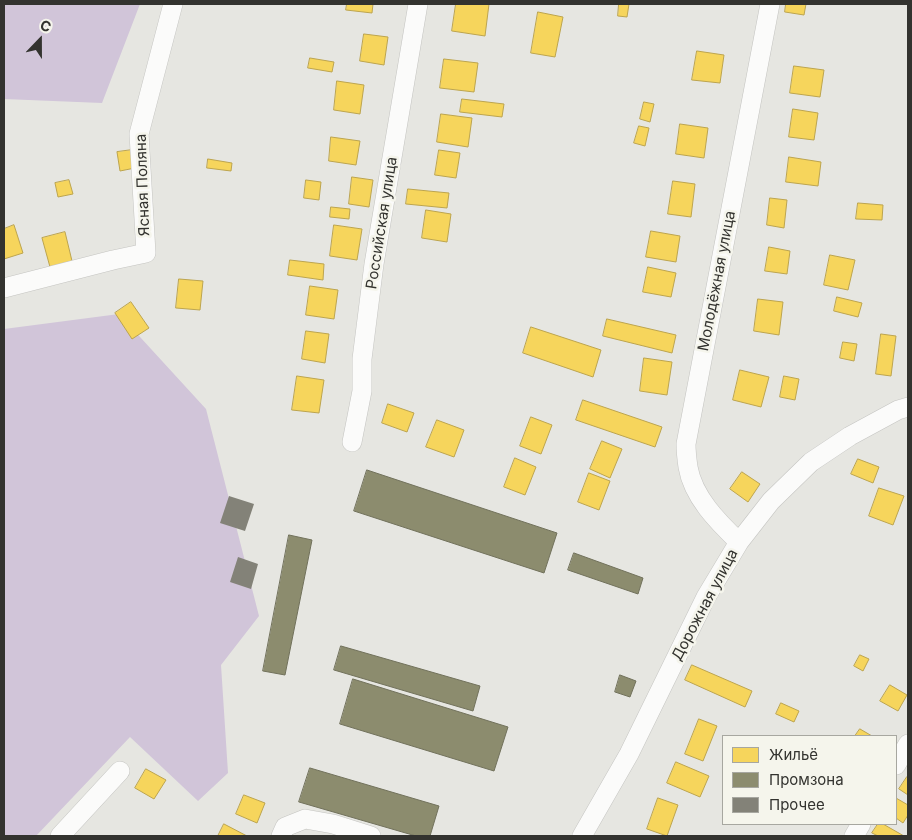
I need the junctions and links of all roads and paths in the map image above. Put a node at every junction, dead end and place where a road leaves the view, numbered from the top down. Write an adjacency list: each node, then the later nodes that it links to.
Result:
1 (173, 4): 4 (street, Ясная Поляна)
2 (418, 4): 6 (street, Российская улица)
3 (770, 4): 7 (street, Молодёжная улица)
4 (4, 288)
5 (908, 407): 7 (street, Дорожная улица)
6 (352, 442)
7 (738, 542): 15 (street, Дорожная улица)
8 (908, 744): 9 (street)
9 (897, 763)
10 (120, 771): 12 (street)
11 (861, 825): 16 (street)
12 (60, 836)
13 (281, 836): 14 (street)
14 (371, 836)
15 (582, 836)
16 (854, 836)

